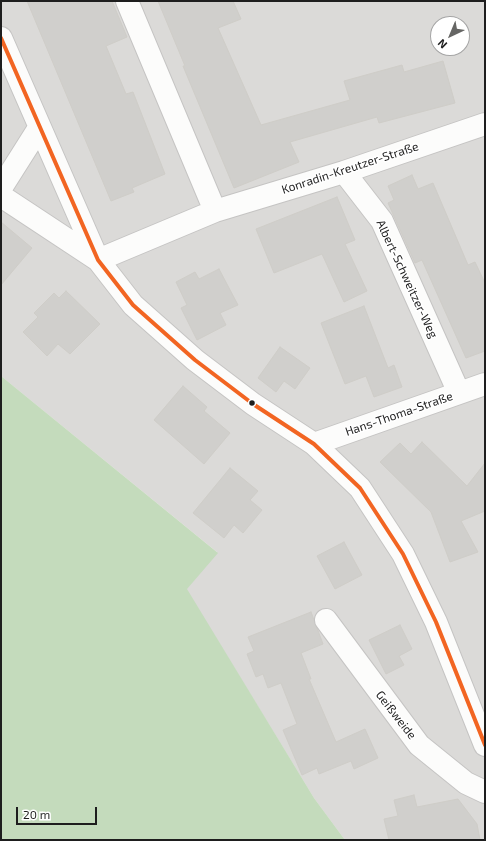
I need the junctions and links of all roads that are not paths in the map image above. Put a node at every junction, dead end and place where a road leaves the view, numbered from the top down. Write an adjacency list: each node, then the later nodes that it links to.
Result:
1 (127, 1): 8 (street)
2 (1, 38): 4 (street)
3 (485, 124): 5 (street, Konradin-Kreutzer-Straße)
4 (39, 128): 6 (street); 9 (street)
5 (344, 172): 8 (street, Konradin-Kreutzer-Straße); 11 (street, Albert-Schweitzer-Weg)
6 (1, 188)
7 (1, 196): 9 (street)
8 (214, 211): 9 (street, Konradin-Kreutzer-Straße)
9 (98, 260): 12 (street)
10 (485, 384): 11 (street, Hans-Thoma-Straße)
11 (459, 393): 12 (street, Hans-Thoma-Straße)
12 (314, 444): 14 (street)
13 (326, 620): 15 (street, Geißweide)
14 (485, 745)
15 (485, 792)

